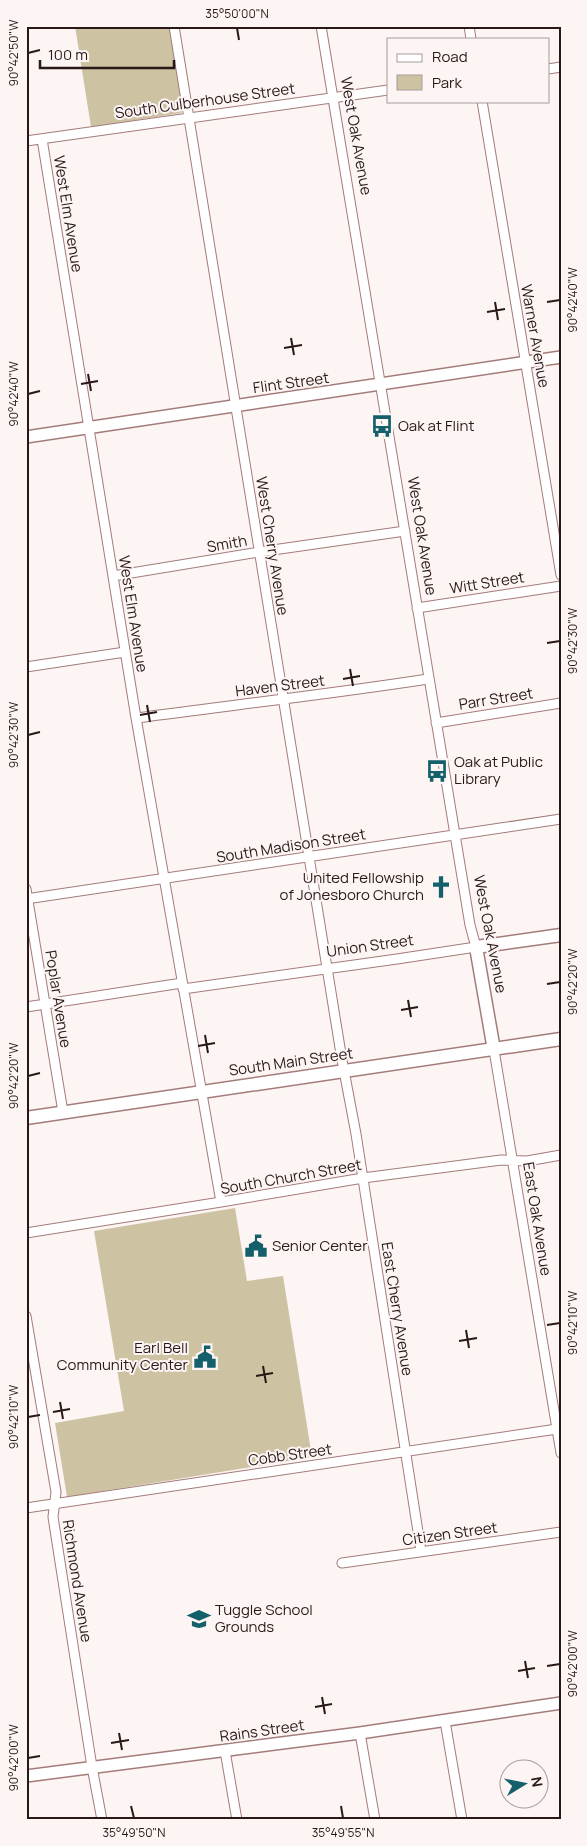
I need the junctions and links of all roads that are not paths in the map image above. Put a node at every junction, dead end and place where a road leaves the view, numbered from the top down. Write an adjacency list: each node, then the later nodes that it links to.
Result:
1 (174, 26): 6 (street, West Cherry Avenue)
2 (321, 26): 4 (street, West Oak Avenue)
3 (387, 90): 4 (street, South Culberhouse Street)
4 (333, 97): 6 (street, South Culberhouse Street); 11 (street, West Oak Avenue)
5 (482, 102): 10 (street, Warner Avenue)
6 (188, 118): 7 (street, South Culberhouse Street); 12 (street, West Cherry Avenue)
7 (42, 139): 8 (street, South Culberhouse Street); 13 (street, West Elm Avenue)
8 (26, 141)
9 (561, 357): 10 (street, Flint Street)
10 (526, 363): 11 (street, Flint Street); 17 (street, Warner Avenue)
11 (381, 385): 12 (street, Flint Street); 15 (street, West Oak Avenue)
12 (235, 406): 13 (street, Flint Street); 16 (street, West Cherry Avenue)
13 (89, 428): 14 (street, Flint Street); 18 (street, West Elm Avenue)
14 (26, 436)
15 (405, 531): 16 (street, Smith); 20 (street, West Oak Avenue)
16 (259, 552): 18 (street, Smith); 24 (street, West Cherry Avenue)
17 (561, 575)
18 (113, 576): 21 (street, West Elm Avenue)
19 (561, 586): 20 (street, Witt Street)
20 (417, 608): 23 (street, West Oak Avenue)
21 (125, 652): 22 (street); 26 (street, West Elm Avenue)
22 (26, 667)
23 (428, 679): 24 (street, Haven Street); 27 (street, West Oak Avenue)
24 (284, 700): 26 (street, Haven Street); 30 (street, West Cherry Avenue)
25 (561, 703): 27 (street, Parr Street)
26 (136, 718): 31 (street, West Elm Avenue)
27 (436, 723): 29 (street, West Oak Avenue)
28 (561, 820): 29 (street, South Madison Street)
29 (455, 834): 30 (street, South Madison Street); 34 (street, West Oak Avenue)
30 (310, 857): 31 (street, South Madison Street); 35 (street, West Cherry Avenue)
31 (165, 879): 32 (street, South Madison Street); 36 (street, West Elm Avenue)
32 (27, 896): 37 (street, Poplar Avenue)
33 (561, 934): 34 (main road, Union Street)
34 (476, 947): 35 (street, Union Street); 40 (main road, West Oak Avenue)
35 (328, 968): 36 (street, Union Street); 41 (street, West Cherry Avenue)
36 (182, 986): 37 (street, Union Street); 42 (street, West Elm Avenue)
37 (45, 1004): 38 (street, Union Street); 43 (street, Poplar Avenue)
38 (26, 1007)
39 (561, 1039): 40 (main road, South Main Street)
40 (494, 1050): 41 (main road, South Main Street); 46 (street, East Oak Avenue)
41 (345, 1071): 42 (main road, South Main Street); 47 (street, East Cherry Avenue)
42 (203, 1092): 43 (main road, South Main Street); 48 (street, West Elm Avenue)
43 (63, 1112): 44 (main road, South Main Street)
44 (26, 1118)
45 (561, 1155): 46 (street, South Church Street)
46 (513, 1160): 47 (street, South Church Street); 51 (street, East Oak Avenue)
47 (363, 1178): 48 (street, South Church Street); 52 (street, East Cherry Avenue)
48 (221, 1202): 49 (street, South Church Street)
49 (26, 1233)
50 (26, 1316): 54 (street, Richmond Avenue)
51 (558, 1425): 52 (street, Cobb Street); 53 (street, East Oak Avenue)
52 (406, 1452): 54 (street, Cobb Street); 57 (street, East Cherry Avenue)
53 (561, 1452)
54 (54, 1504): 55 (street, Cobb Street); 63 (street, Richmond Avenue)
55 (26, 1508)
56 (561, 1532): 57 (street, Citizen Street)
57 (421, 1551): 58 (street, Citizen Street)
58 (342, 1563)
59 (561, 1703): 60 (street, Rains Street)
60 (446, 1721): 61 (street, Rains Street); 68 (street)
61 (360, 1733): 62 (street, Rains Street); 67 (street)
62 (225, 1751): 63 (street, Rains Street); 66 (street)
63 (92, 1767): 64 (street, Rains Street); 65 (street, Richmond Avenue)
64 (26, 1776)
65 (102, 1820)
66 (237, 1820)
67 (375, 1820)
68 (462, 1820)

